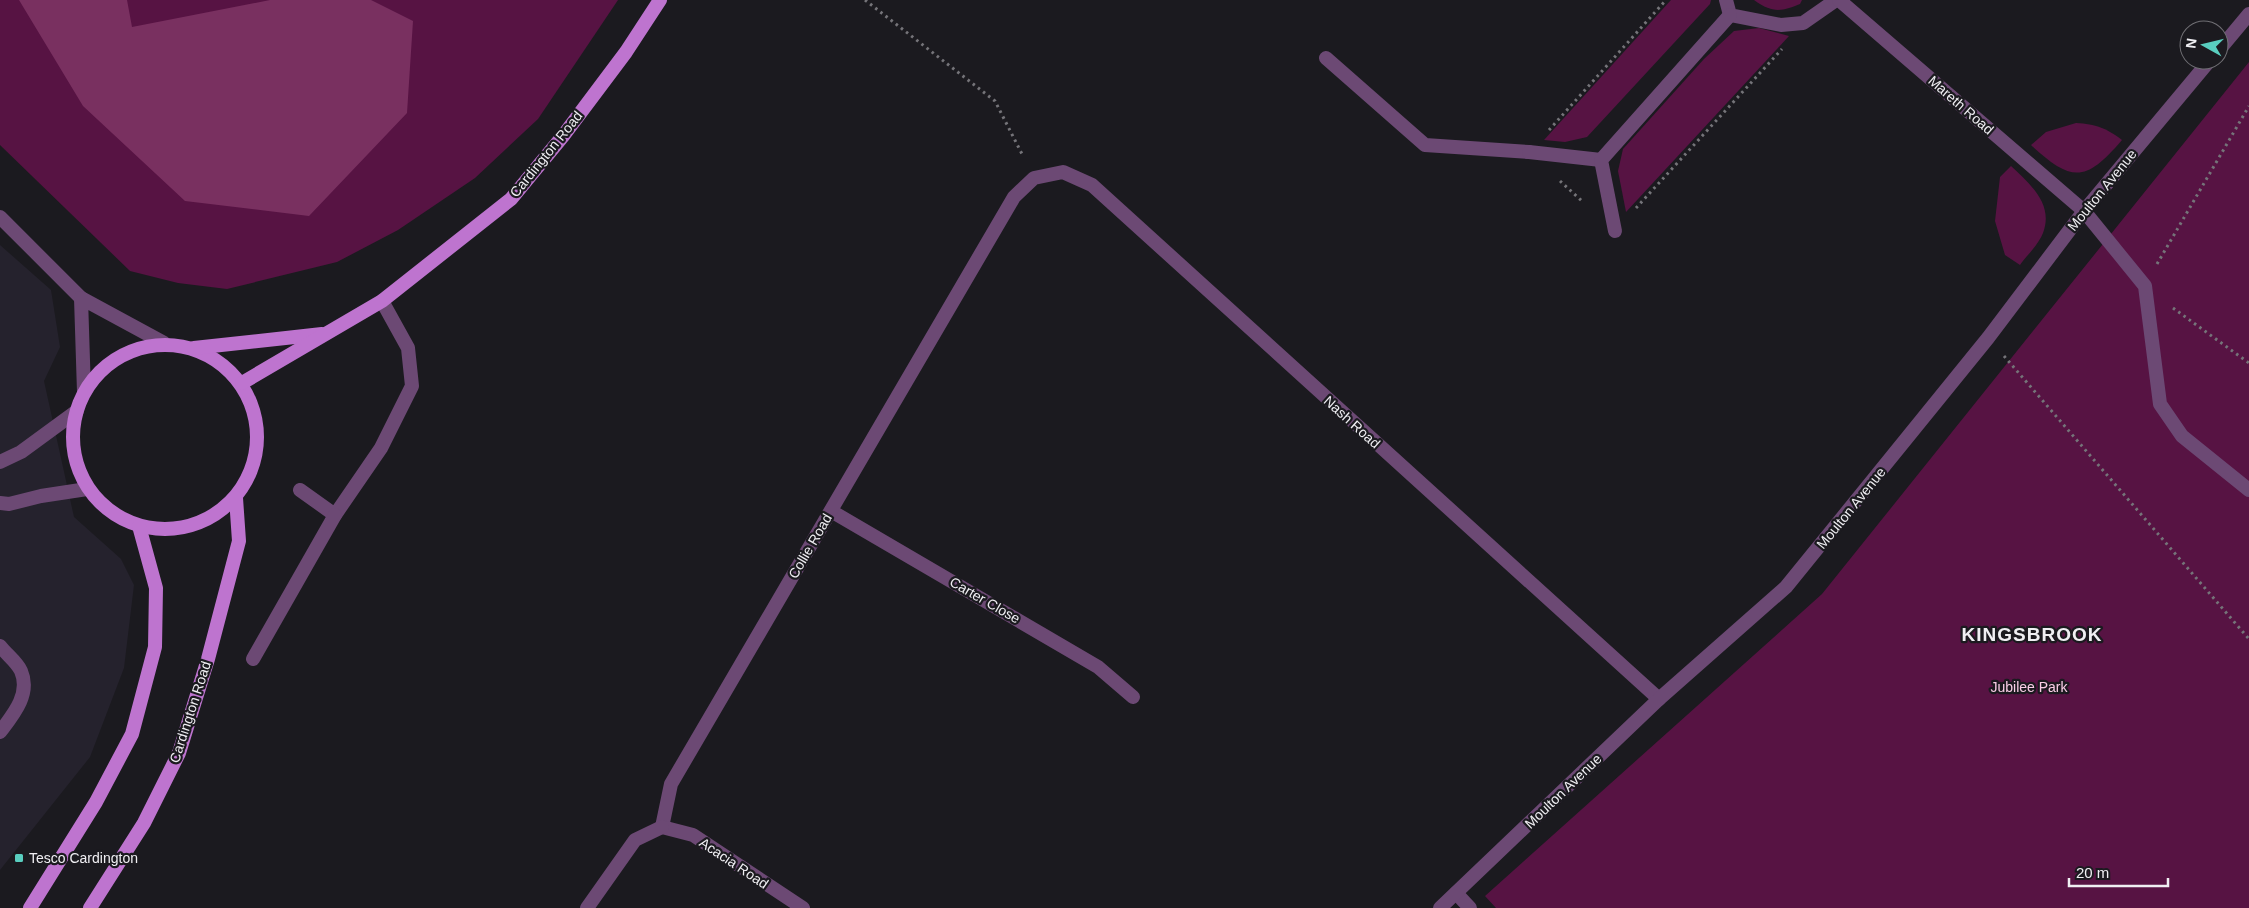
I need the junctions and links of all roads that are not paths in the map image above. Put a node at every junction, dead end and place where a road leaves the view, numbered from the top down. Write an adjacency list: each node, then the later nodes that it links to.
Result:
1 (660, 0): 15 (main road, Cardington Road)
2 (1726, 0): 5 (street)
3 (1837, 0): 5 (street, Mareth Road); 11 (street, Mareth Road)
4 (2249, 14): 6 (street)
5 (1730, 15): 9 (street)
6 (2229, 38)
7 (1326, 58): 9 (street)
8 (2202, 70): 11 (street, Moulton Avenue)
9 (1601, 160): 13 (street)
10 (1034, 178): 28 (street, Collie Road); 34 (street, Nash Road)
11 (2084, 211): 25 (street, Mareth Road); 34 (street, Moulton Avenue)
12 (0, 217): 14 (street)
13 (1614, 231)
14 (81, 298): 17 (street); 20 (street)
15 (382, 302): 16 (main road, Cardington Road); 29 (street)
16 (327, 333): 18 (main road, Cardington Road); 19 (main road, Cardington Road)
17 (164, 343): 18 (main road); 20 (main road)
18 (186, 349): 19 (main road)
19 (242, 383): 26 (main road)
20 (84, 392): 21 (main road)
21 (77, 411): 22 (street); 23 (main road)
22 (0, 462)
23 (86, 489): 27 (street); 30 (main road)
24 (300, 490): 29 (street)
25 (2249, 490)
26 (236, 498): 30 (main road); 39 (main road, Cardington Road)
27 (3, 506)
28 (831, 511): 33 (street, Carter Close); 36 (street, Collie Road)
29 (335, 515): 32 (street)
30 (139, 526): 38 (main road)
31 (0, 648): 35 (street)
32 (254, 659)
33 (1133, 697)
34 (1659, 699): 37 (street, Moulton Avenue)
35 (0, 732)
36 (662, 826): 40 (street); 41 (street, Acacia Road)
37 (1456, 893): 42 (street, Moulton Avenue); 43 (street)
38 (30, 908)
39 (90, 908)
40 (586, 908)
41 (802, 908)
42 (1440, 908)
43 (1470, 908)

